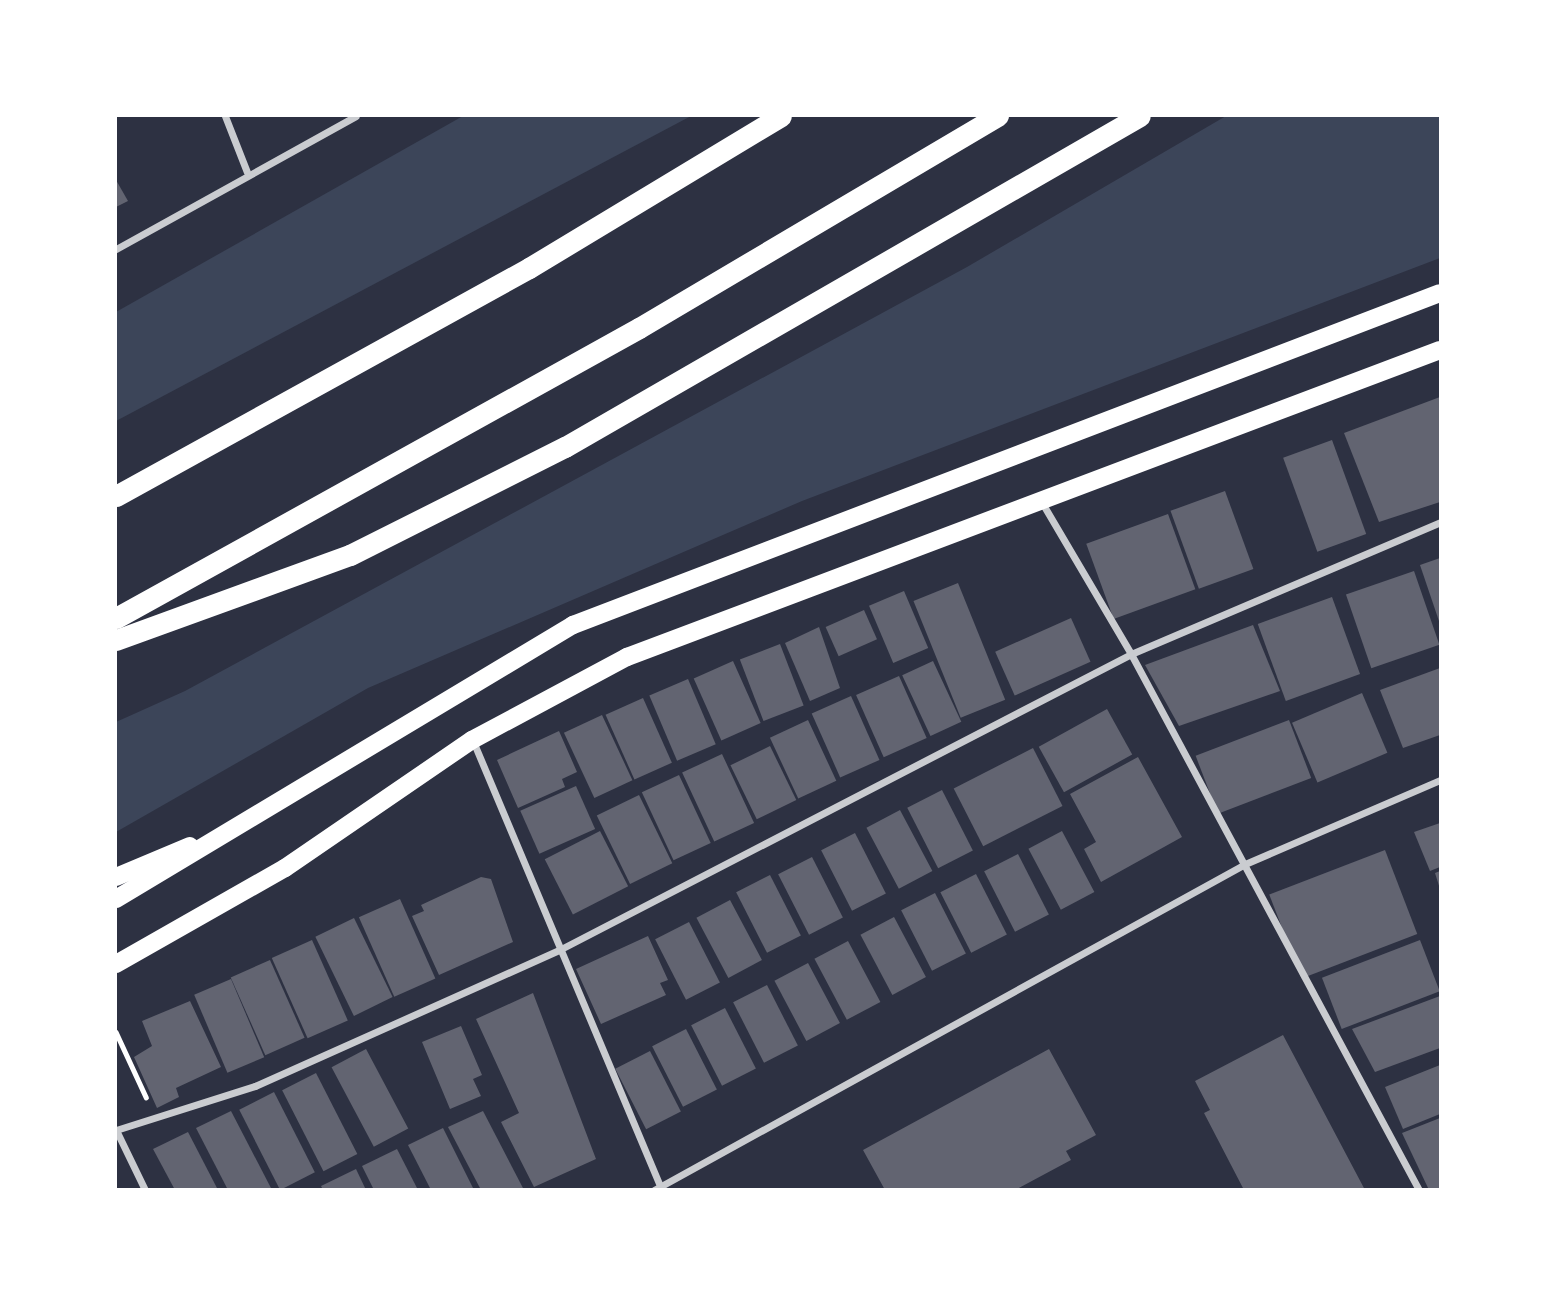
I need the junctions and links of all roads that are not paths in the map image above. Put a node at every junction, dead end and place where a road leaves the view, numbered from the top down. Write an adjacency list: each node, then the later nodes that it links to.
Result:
1 (225, 116): 6 (street)
2 (356, 116): 6 (street)
3 (780, 116): 10 (highway)
4 (998, 116): 13 (highway)
5 (1140, 116): 14 (highway)
6 (247, 173): 7 (street)
7 (116, 248)
8 (1440, 293): 18 (main road)
9 (1440, 350): 11 (main road)
10 (116, 496)
11 (1041, 500): 15 (street); 16 (main road)
12 (1440, 522): 15 (street)
13 (116, 618)
14 (116, 640)
15 (1131, 654): 19 (street); 22 (street)
16 (472, 740): 22 (street); 23 (main road)
17 (1440, 780): 19 (street)
18 (255, 819): 20 (main road); 21 (main road)
19 (1245, 864): 25 (street); 27 (street)
20 (116, 877)
21 (116, 899)
22 (559, 950): 24 (street); 25 (street)
23 (116, 964)
24 (116, 1130): 26 (street)
25 (657, 1188)
26 (145, 1189)
27 (1419, 1189)

